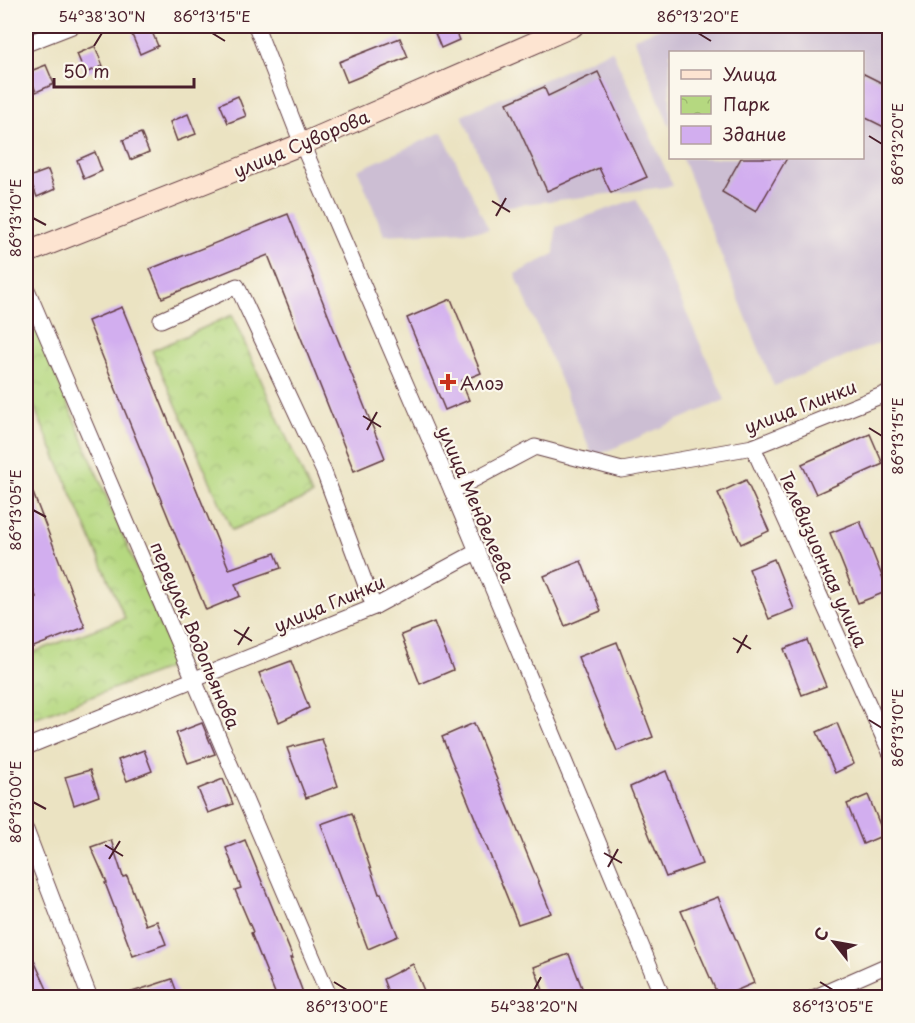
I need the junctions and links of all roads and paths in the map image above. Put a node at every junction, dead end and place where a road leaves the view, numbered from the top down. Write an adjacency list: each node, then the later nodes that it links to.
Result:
1 (72, 26): 4 (street)
2 (256, 26): 5 (street, улица Менделеева)
3 (573, 26): 5 (street, улица Суворова)
4 (26, 44)
5 (302, 144): 6 (street, улица Суворова); 11 (street, улица Менделеева)
6 (26, 253)
7 (26, 287): 14 (street, переулок Водопьянова)
8 (161, 320): 13 (street)
9 (890, 392): 10 (street, улица Глинки)
10 (753, 447): 11 (street, улица Глинки); 16 (street, Телевизионная улица)
11 (452, 491): 12 (street, улица Менделеева)
12 (476, 552): 13 (street, улица Глинки); 21 (street, улица Менделеева)
13 (374, 607): 14 (street, улица Глинки)
14 (194, 680): 15 (street, улица Глинки); 20 (street, переулок Водопьянова)
15 (26, 747)
16 (890, 752)
17 (26, 830): 19 (street)
18 (890, 964): 22 (street)
19 (90, 998)
20 (330, 998)
21 (663, 998)
22 (813, 998)

